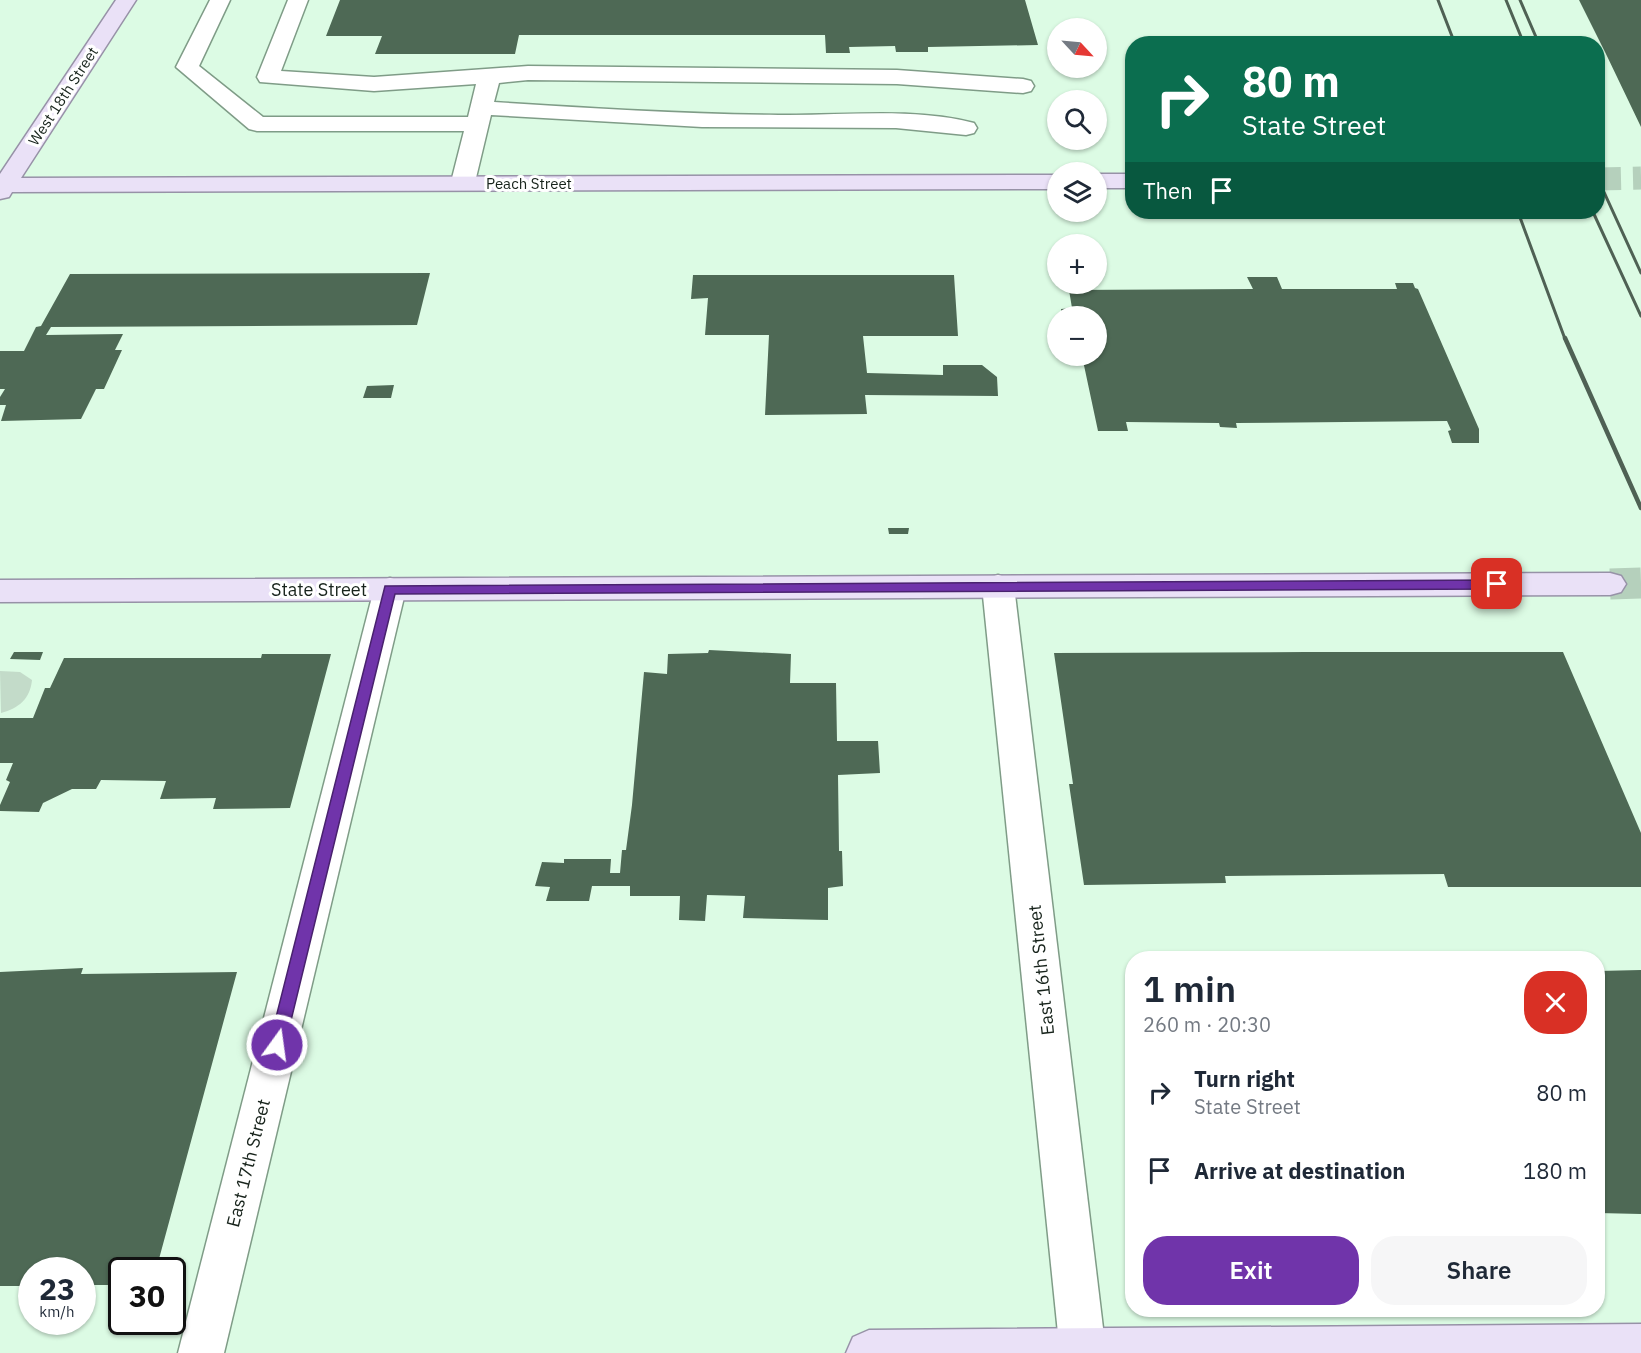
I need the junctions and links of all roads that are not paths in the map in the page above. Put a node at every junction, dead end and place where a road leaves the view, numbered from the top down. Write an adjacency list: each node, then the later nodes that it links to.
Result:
1 (126, 0): 12 (main road, West 18th Street)
2 (220, 0): 6 (street)
3 (298, 0): 4 (street)
4 (489, 77): 5 (street); 6 (street)
5 (1023, 86)
6 (479, 116): 7 (street); 9 (street)
7 (966, 128)
8 (1125, 181): 11 (main road)
9 (463, 182): 10 (main road, Peach Street); 12 (main road, Peach Street)
10 (1047, 182)
11 (1107, 182)
12 (2, 187)
13 (1610, 584): 14 (main road, State Street)
14 (998, 586): 15 (main road, State Street); 18 (street, East 16th Street)
15 (390, 589): 16 (main road, State Street); 19 (street, East 17th Street)
16 (0, 591)
17 (1641, 1347): 18 (main road)
18 (1083, 1352): 20 (main road)
19 (201, 1353)
20 (869, 1353)

